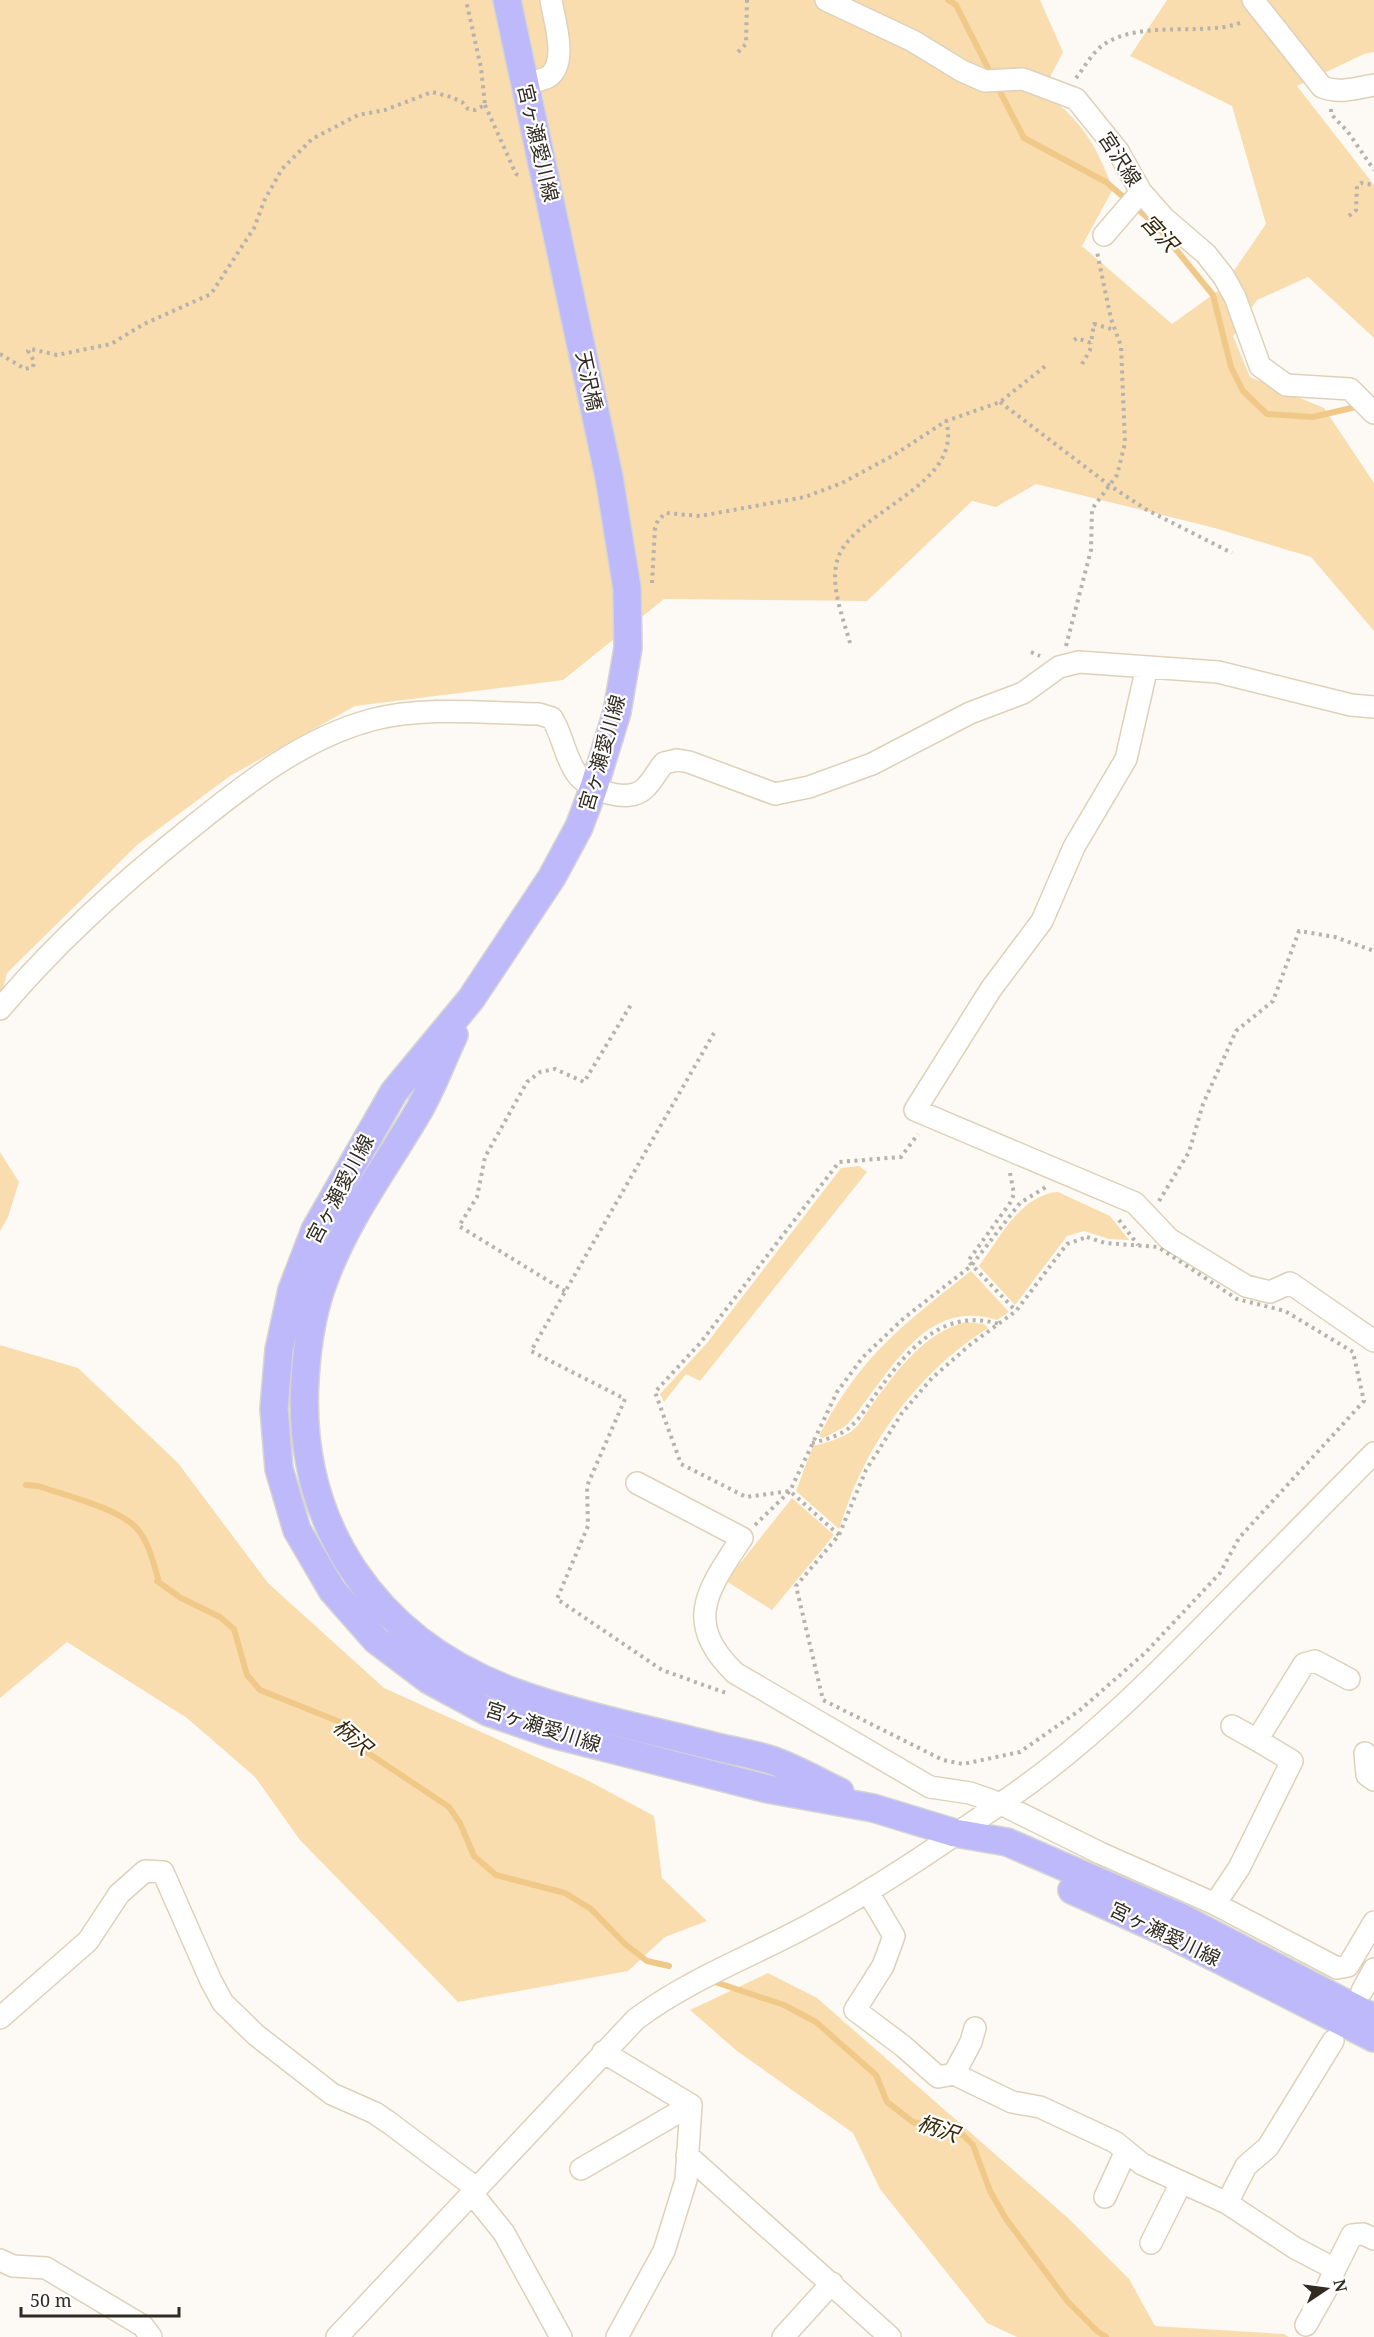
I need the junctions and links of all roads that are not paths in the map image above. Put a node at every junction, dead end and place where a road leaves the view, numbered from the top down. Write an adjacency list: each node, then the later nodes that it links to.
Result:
1 (507, 0): 5 (main road, 宮ヶ瀬愛川線)
2 (551, 0): 5 (street)
3 (826, 0): 7 (street, 宮沢線)
4 (1256, 4): 6 (street)
5 (525, 84): 9 (main road, 宮ヶ瀬愛川線)
6 (1374, 85)
7 (1141, 192): 8 (street); 10 (street, 宮沢線)
8 (1104, 235)
9 (568, 285): 11 (main road, 天沢橋)
10 (1374, 413)
11 (609, 477): 14 (main road, 宮ヶ瀬愛川線)
12 (1147, 667): 13 (street); 14 (street); 16 (street)
13 (1374, 707)
14 (594, 788): 15 (street); 25 (main road, 宮ヶ瀬愛川線)
15 (0, 1009)
16 (1374, 1341)
17 (1374, 1453): 24 (street)
18 (638, 1483): 24 (street)
19 (1341, 1669): 21 (street)
20 (1232, 1726): 21 (street)
21 (1257, 1740): 27 (street)
22 (1365, 1753): 23 (street)
23 (1374, 1780)
24 (1001, 1804): 25 (street); 27 (street)
25 (955, 1833): 26 (street); 30 (main road, 宮ヶ瀬愛川線); 35 (main road, 宮ヶ瀬愛川線)
26 (868, 1892): 37 (street); 38 (street)
27 (1215, 1904): 30 (street)
28 (1374, 1922): 30 (street)
29 (1374, 1969): 31 (street)
30 (1333, 1980): 33 (main road, 宮ヶ瀬愛川線)
31 (1362, 1991)
32 (0, 2018): 44 (street)
33 (1374, 2018)
34 (975, 2028): 38 (street)
35 (1374, 2038)
36 (1332, 2041): 46 (street)
37 (603, 2052): 39 (street); 44 (street)
38 (954, 2074): 40 (street)
39 (691, 2105): 41 (street); 42 (street)
40 (1126, 2151): 43 (street); 45 (street)
41 (687, 2155): 51 (street); 56 (street)
42 (581, 2169)
43 (1181, 2183): 46 (street); 48 (street)
44 (473, 2190): 54 (street); 55 (street)
45 (1105, 2197)
46 (1227, 2204): 50 (street)
47 (1374, 2239): 50 (street)
48 (1151, 2243)
49 (0, 2260): 53 (street)
50 (1335, 2269): 52 (street)
51 (832, 2283): 57 (street); 58 (street)
52 (1306, 2325)
53 (152, 2337)
54 (337, 2337)
55 (561, 2337)
56 (617, 2337)
57 (783, 2337)
58 (890, 2337)

